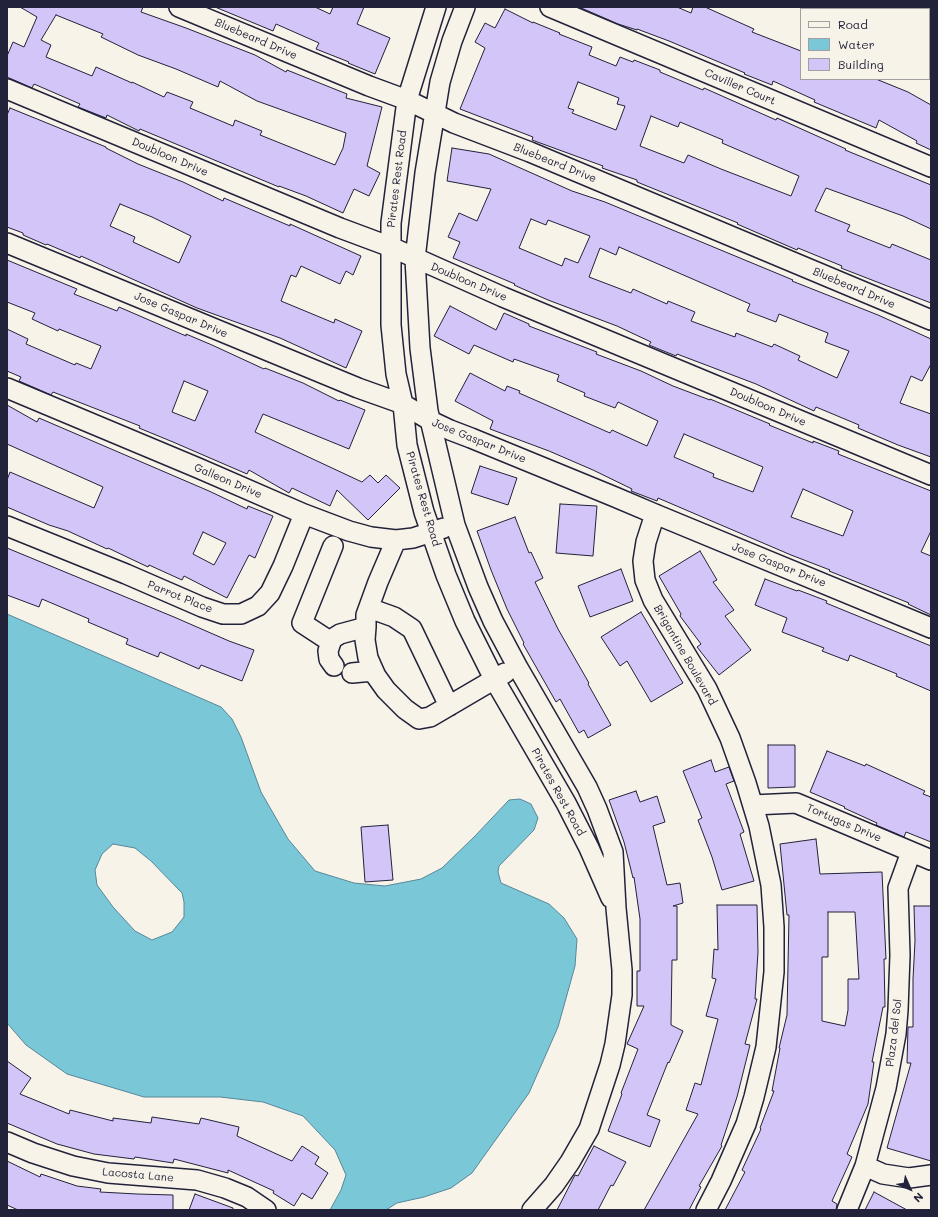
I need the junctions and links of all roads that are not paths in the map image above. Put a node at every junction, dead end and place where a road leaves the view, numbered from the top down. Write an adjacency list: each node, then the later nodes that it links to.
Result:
1 (179, 7): 6 (street, Bluebeard Drive)
2 (436, 7): 6 (street, Pirates Rest Road)
3 (465, 7): 7 (street, Pirates Rest Road)
4 (550, 7): 8 (street, Caviller Court)
5 (7, 89): 10 (street, Doubloon Drive)
6 (407, 100): 7 (street, Bluebeard Drive); 10 (street, Pirates Rest Road)
7 (436, 114): 11 (street, Pirates Rest Road); 12 (street, Bluebeard Drive)
8 (931, 167)
9 (7, 243): 14 (street, Jose Gaspar Drive)
10 (391, 247): 11 (street, Doubloon Drive); 14 (street, Pirates Rest Road)
11 (415, 259): 15 (street, Pirates Rest Road); 16 (street, Doubloon Drive)
12 (931, 320)
13 (7, 388): 17 (street, Galleon Drive)
14 (403, 404): 15 (street, Jose Gaspar Drive); 21 (street, Pirates Rest Road)
15 (431, 421): 18 (street, Jose Gaspar Drive); 19 (street, Pirates Rest Road)
16 (931, 475)
17 (304, 514): 20 (street, Parrot Place); 22 (street, Galleon Drive)
18 (655, 514): 26 (street, Jose Gaspar Drive); 35 (street, Brigantine Boulevard)
19 (455, 525): 21 (street, Galleon Drive); 29 (street, Pirates Rest Road)
20 (7, 526)
21 (432, 532): 22 (street, Galleon Drive); 32 (street, Pirates Rest Road)
22 (396, 540): 24 (street)
23 (333, 546): 27 (street)
24 (369, 608): 25 (street); 33 (street)
25 (366, 627): 27 (street); 30 (street)
26 (931, 628)
27 (331, 642): 28 (street)
28 (334, 666)
29 (516, 666): 32 (street); 34 (street, Pirates Rest Road)
30 (373, 671): 31 (street); 33 (street)
31 (352, 673)
32 (494, 679): 33 (street); 36 (street, Pirates Rest Road)
33 (449, 706)
34 (590, 793): 36 (street); 39 (street, Pirates Rest Road)
35 (753, 805): 37 (street, Tortugas Drive); 45 (street, Brigantine Boulevard)
36 (567, 806): 39 (street, Pirates Rest Road)
37 (911, 852): 38 (street, Tortugas Drive); 41 (street, Plaza del Sol)
38 (931, 860)
39 (616, 908): 44 (street, Pirates Rest Road)
40 (7, 1142): 43 (street, Lacosta Lane)
41 (865, 1166): 42 (street); 46 (street, Plaza del Sol)
42 (931, 1175)
43 (266, 1210)
44 (532, 1210)
45 (706, 1210)
46 (847, 1210)

